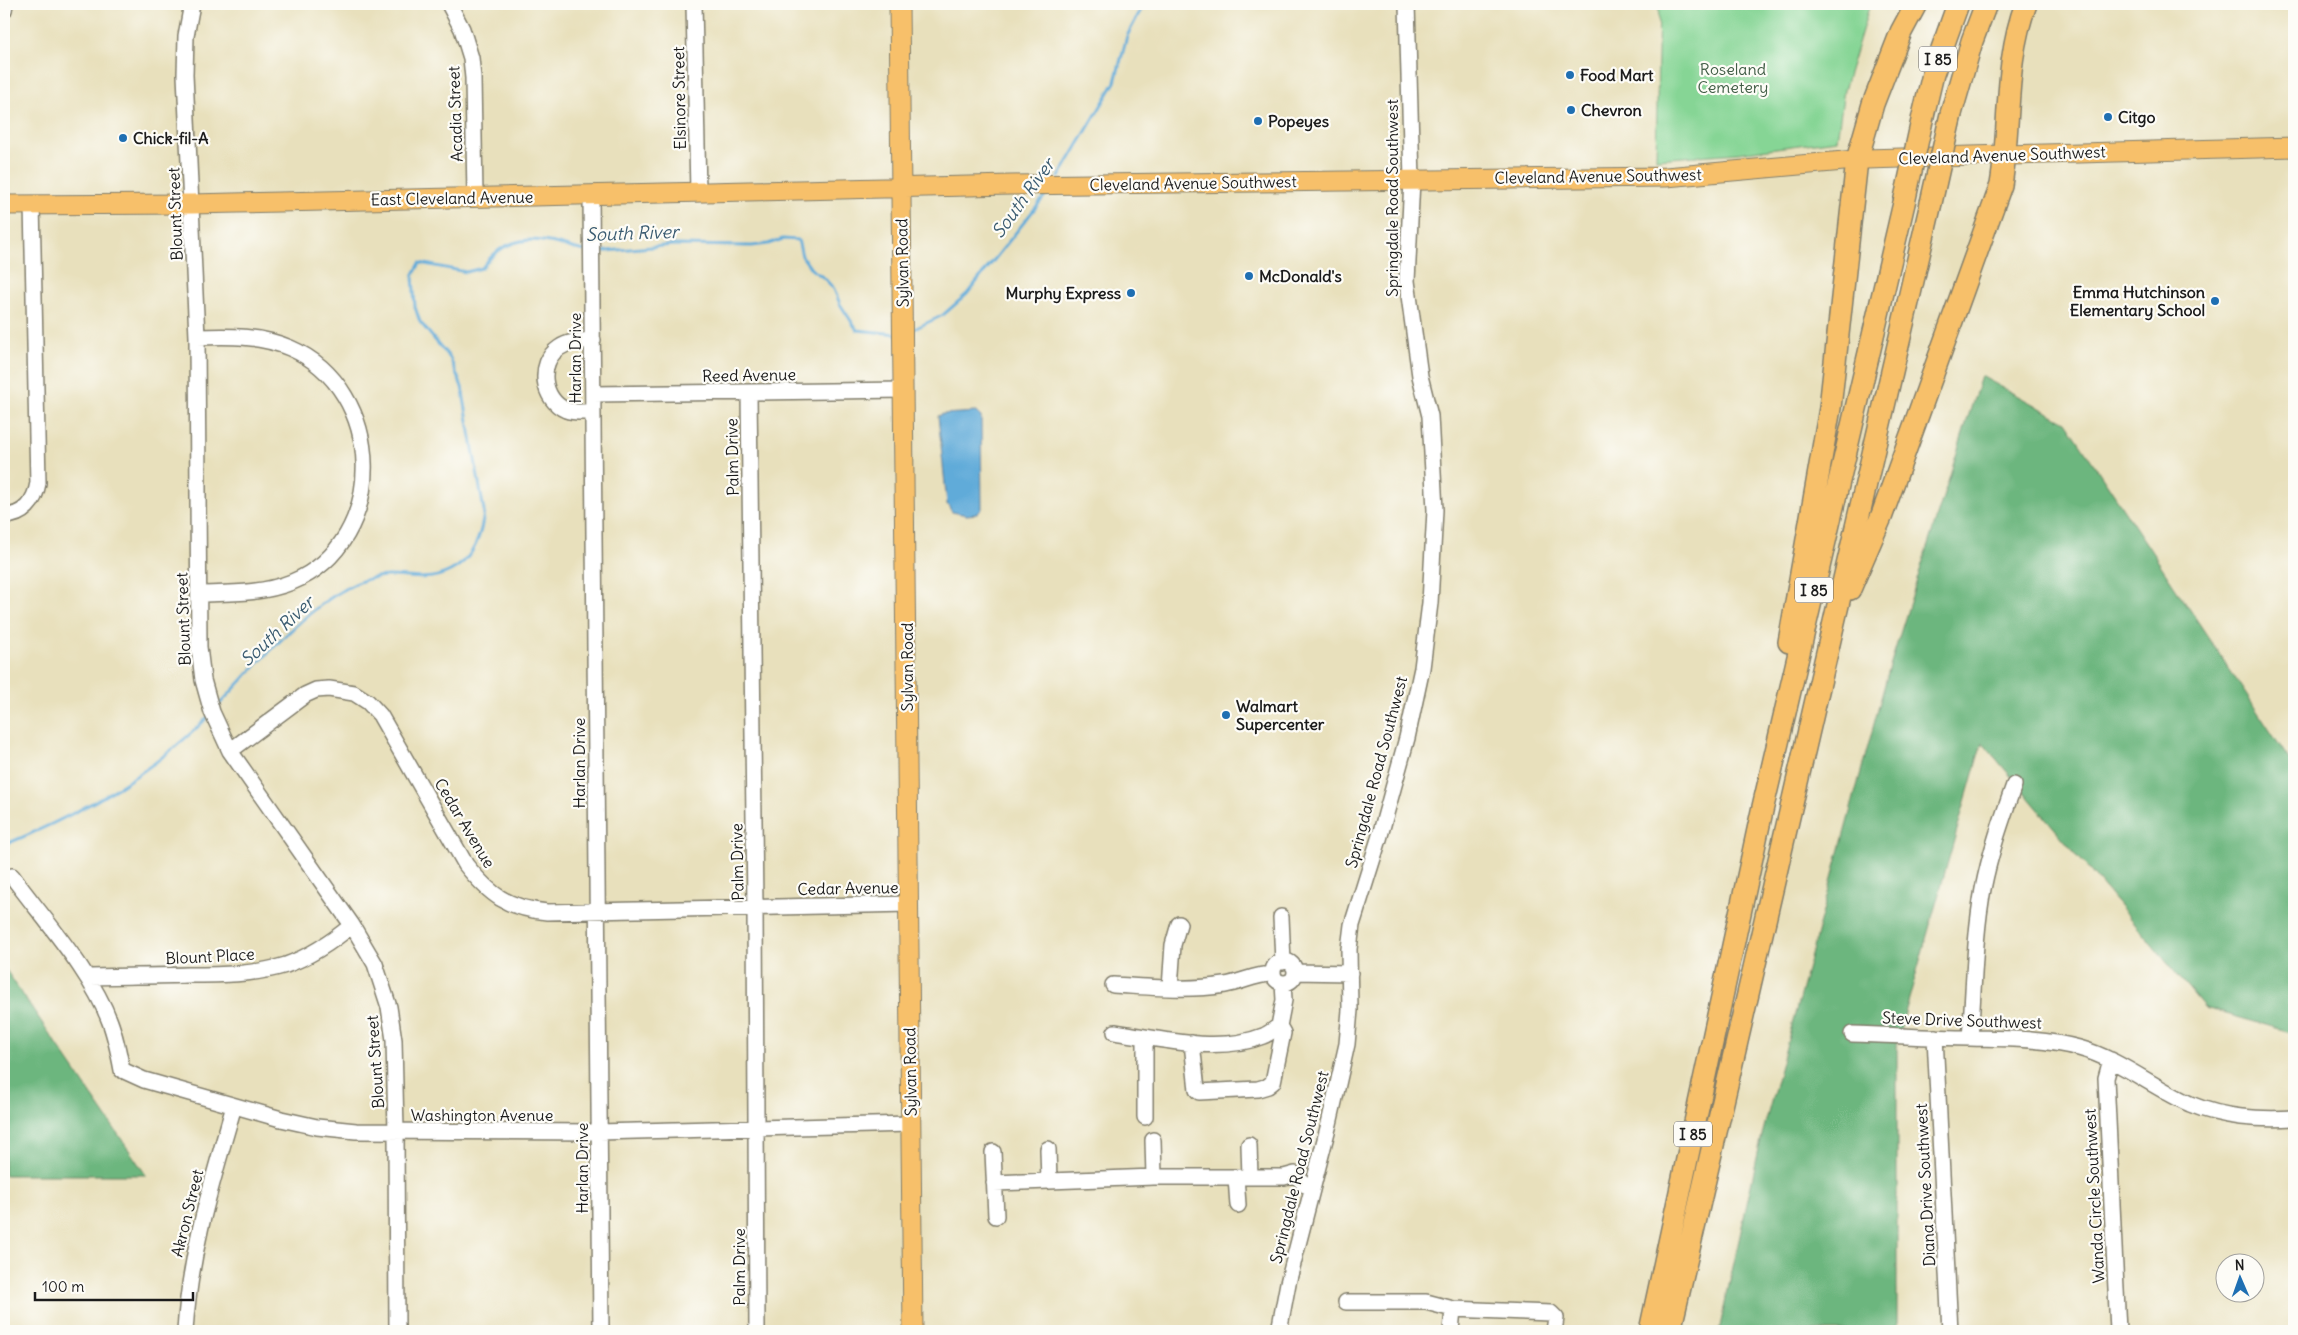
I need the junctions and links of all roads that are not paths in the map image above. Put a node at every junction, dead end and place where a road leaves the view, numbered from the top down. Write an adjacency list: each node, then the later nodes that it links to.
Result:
1 (5, 4): 11 (street)
2 (192, 4): 21 (street, Blount Street)
3 (449, 4): 19 (street, Acadia Street)
4 (694, 4): 17 (street, Elsinore Street)
5 (899, 4): 16 (main road, Sylvan Road)
6 (1407, 4): 15 (street, Springdale Road Southwest)
7 (1916, 4): 14 (highway)
8 (1958, 4): 34 (highway, I 85, bridge)
9 (1986, 4): 31 (highway, I 85, bridge)
10 (2026, 4): 13 (highway)
11 (4, 10)
12 (2294, 147): 13 (main road, Cleveland Avenue Southwest)
13 (2006, 155): 14 (main road, Cleveland Avenue Southwest); 31 (highway)
14 (1856, 160): 15 (main road, Cleveland Avenue Southwest); 34 (highway)
15 (1412, 180): 16 (main road, Cleveland Avenue Southwest); 44 (street, Springdale Road Southwest)
16 (900, 188): 17 (main road, East Cleveland Avenue); 25 (main road, Sylvan Road)
17 (698, 192): 18 (main road, East Cleveland Avenue)
18 (591, 195): 19 (main road, East Cleveland Avenue); 24 (street, Harlan Drive)
19 (475, 197): 21 (main road, East Cleveland Avenue)
20 (32, 204): 21 (main road, East Cleveland Avenue); 22 (main road, East Cleveland Avenue); 29 (street)
21 (192, 204): 23 (street, Blount Street)
22 (4, 205)
23 (197, 337): 30 (street, Blount Street); 30 (street)
24 (593, 340): 27 (street, Harlan Drive); 28 (street)
25 (904, 390): 26 (street, Reed Avenue); 36 (main road, Sylvan Road)
26 (749, 393): 27 (street, Reed Avenue); 37 (street, Palm Drive)
27 (593, 394): 28 (street, Harlan Drive)
28 (594, 412): 38 (street, Harlan Drive)
29 (4, 516)
30 (199, 594): 32 (street, Blount Street)
31 (1831, 628): 86 (highway, I 85)
32 (230, 751): 38 (street, Cedar Avenue); 41 (street, Blount Street)
33 (2014, 785): 54 (street)
34 (1762, 811): 85 (highway, I 85)
35 (12, 876): 45 (street)
36 (909, 904): 37 (street, Cedar Avenue); 60 (main road, Sylvan Road)
37 (755, 907): 38 (street, Cedar Avenue); 61 (street, Palm Drive)
38 (598, 911): 63 (street, Harlan Drive)
39 (1281, 917): 42 (street)
40 (1179, 924): 48 (street)
41 (352, 926): 45 (street, Blount Place); 62 (street, Blount Street)
42 (1283, 962): 43 (street); 46 (street)
43 (1295, 972): 44 (street); 46 (street)
44 (1350, 973): 72 (street, Springdale Road Southwest)
45 (87, 977): 57 (street, Washington Avenue)
46 (1278, 979): 48 (street); 49 (street)
47 (1114, 985): 48 (street)
48 (1170, 988)
49 (1279, 1026): 55 (street); 55 (street)
50 (1115, 1032): 52 (street)
51 (1852, 1034): 53 (street, Steve Drive Southwest)
52 (1145, 1037): 55 (street); 58 (street)
53 (1935, 1037): 54 (street, Steve Drive Southwest); 87 (street, Diana Drive Southwest)
54 (1970, 1038): 56 (street, Steve Drive Southwest)
55 (1192, 1043)
56 (2111, 1060): 59 (street, Steve Drive Southwest); 88 (street, Wanda Circle Southwest)
57 (234, 1106): 62 (street, Washington Avenue); 77 (street, Akron Street)
58 (1145, 1117)
59 (2294, 1118)
60 (911, 1124): 61 (street, Washington Avenue); 81 (main road, Sylvan Road)
61 (756, 1128): 63 (street, Washington Avenue); 80 (street, Palm Drive)
62 (396, 1132): 63 (street, Washington Avenue); 78 (street, Blount Street)
63 (599, 1132): 79 (street, Harlan Drive)
64 (1153, 1140): 68 (street)
65 (1249, 1145): 69 (street)
66 (1048, 1149): 70 (street)
67 (993, 1152): 71 (street)
68 (1154, 1177): 69 (street); 70 (street)
69 (1243, 1177): 72 (street); 73 (street)
70 (1049, 1182): 71 (street)
71 (994, 1183): 74 (street)
72 (1309, 1186): 82 (street, Springdale Road Southwest)
73 (1238, 1204)
74 (996, 1216)
75 (1346, 1302): 76 (street)
76 (1453, 1309): 83 (street); 84 (street)
77 (185, 1331)
78 (397, 1331)
79 (601, 1331)
80 (757, 1331)
81 (913, 1331)
82 (1279, 1331)
83 (1451, 1331)
84 (1554, 1331)
85 (1650, 1331)
86 (1670, 1331)
87 (1950, 1331)
88 (2118, 1331)

